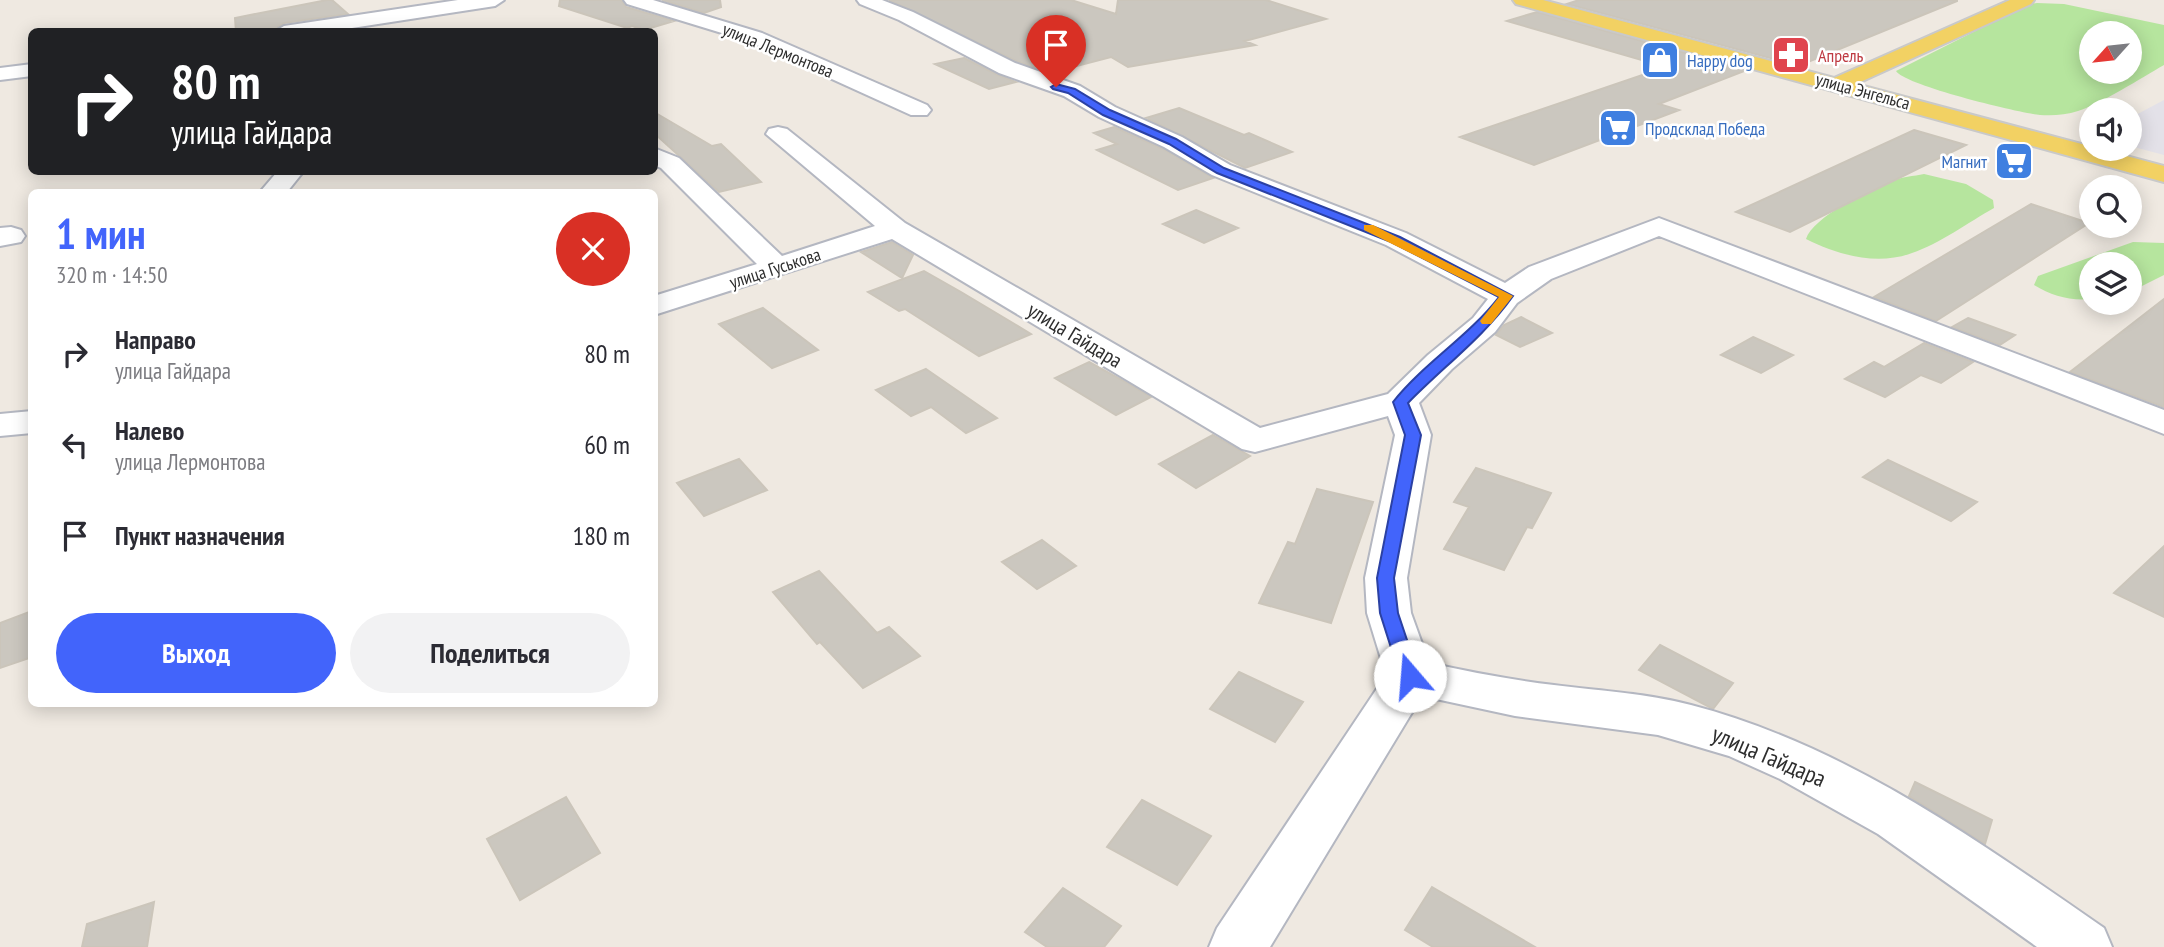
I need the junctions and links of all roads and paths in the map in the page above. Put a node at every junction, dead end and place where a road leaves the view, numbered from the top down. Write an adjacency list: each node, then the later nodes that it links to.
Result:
1 (369, 0): 7 (street)
2 (495, 0): 7 (street)
3 (633, 0): 12 (street, улица Лермонтова)
4 (866, 0): 20 (street)
5 (1521, 0): 11 (main road, улица Энгельса)
6 (2025, 0): 11 (main road)
7 (396, 15): 8 (street)
8 (309, 28)
9 (28, 70): 10 (street)
10 (0, 74)
11 (1838, 84): 15 (main road, улица Энгельса)
12 (919, 110)
13 (778, 134): 18 (street, улица Гайдара)
14 (658, 157): 19 (street)
15 (2164, 174)
16 (287, 175): 17 (street)
17 (276, 189)
18 (895, 229): 19 (street, улица Гуськова); 22 (street, улица Гайдара)
19 (777, 267): 21 (street, улица Гуськова)
20 (1507, 296): 22 (street); 24 (street)
21 (658, 305)
22 (1401, 402): 26 (street)
23 (28, 422): 25 (street)
24 (2164, 423)
25 (0, 425)
26 (1410, 676): 27 (street); 28 (street, улица Гайдара)
27 (1238, 947)
28 (2083, 947)

